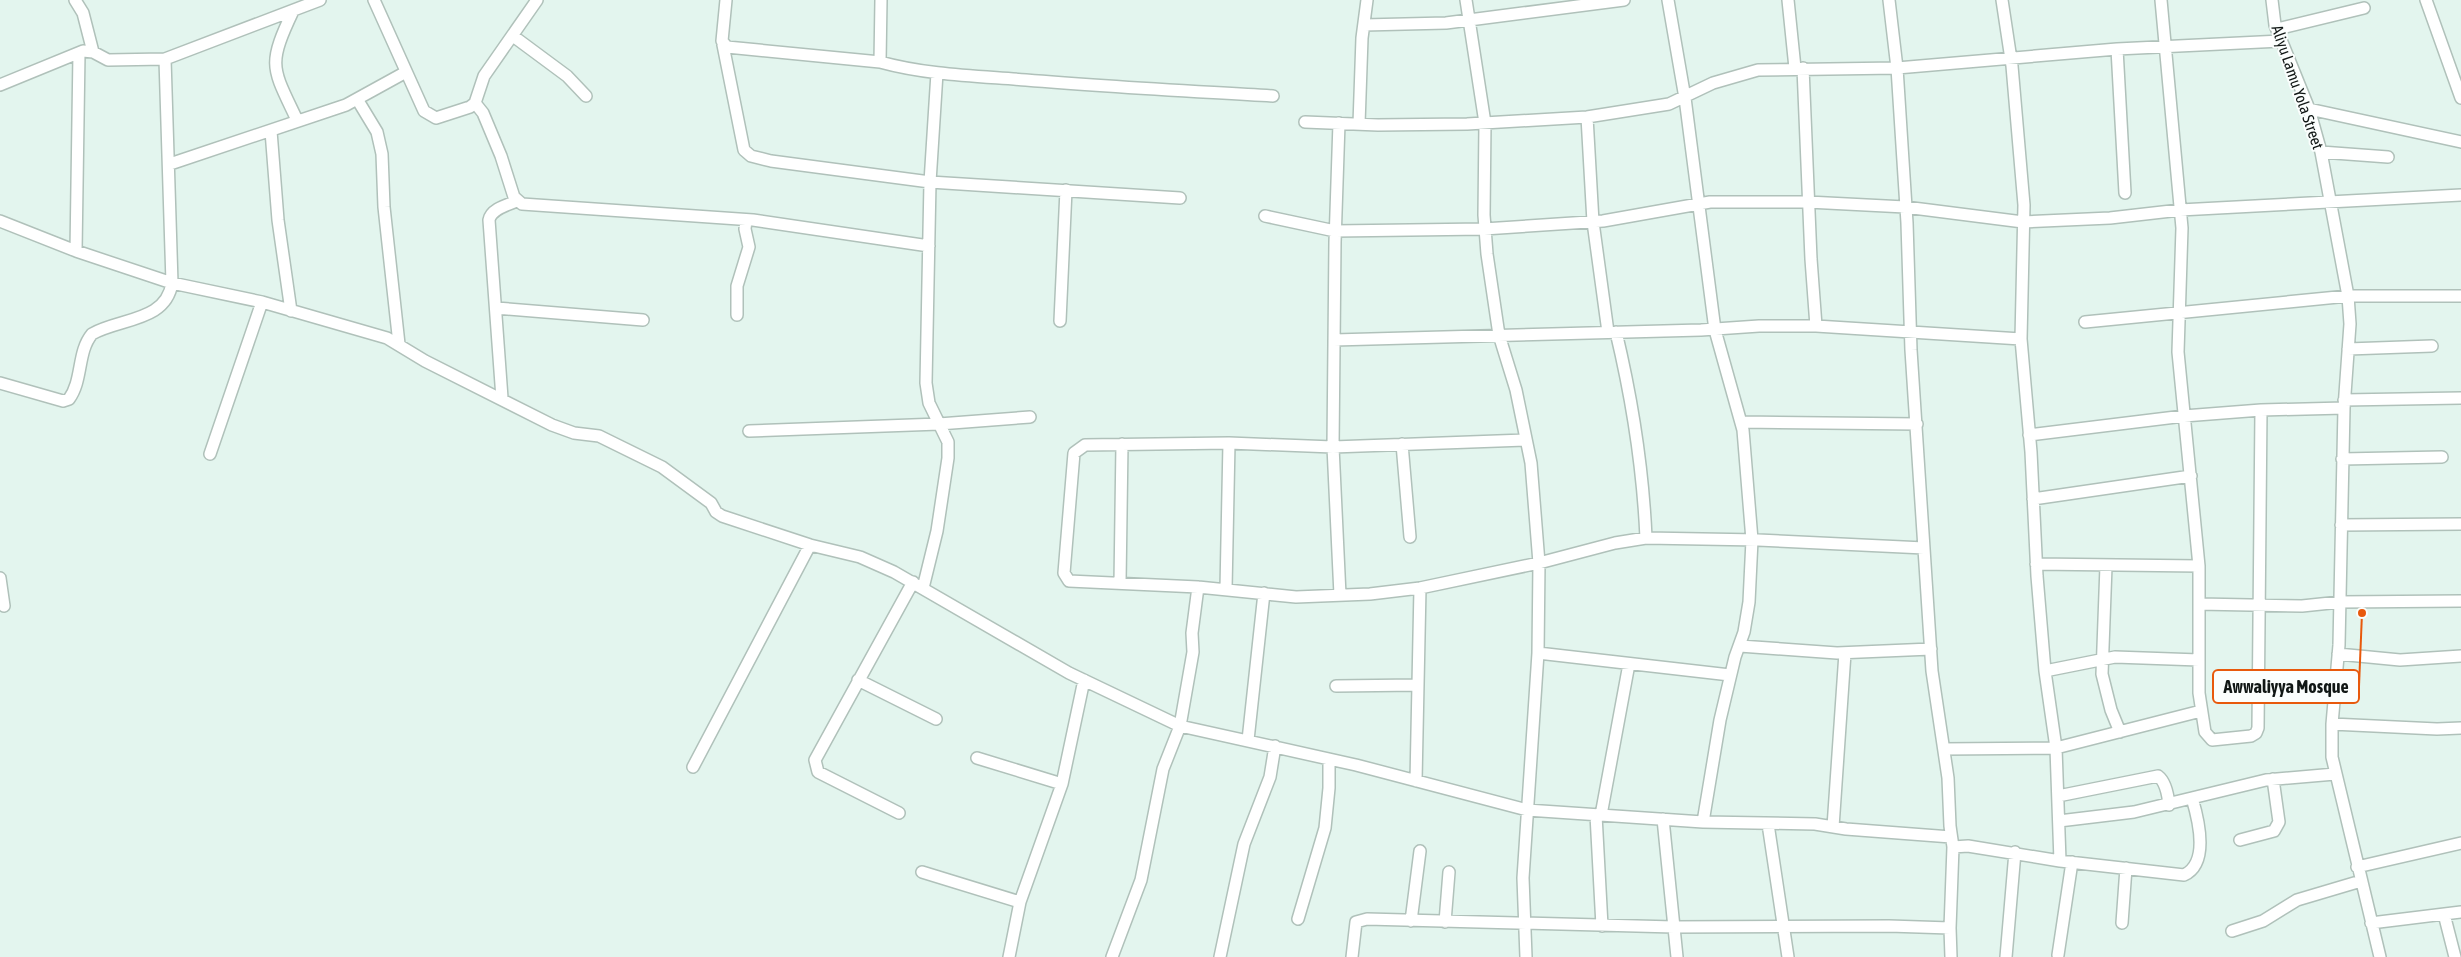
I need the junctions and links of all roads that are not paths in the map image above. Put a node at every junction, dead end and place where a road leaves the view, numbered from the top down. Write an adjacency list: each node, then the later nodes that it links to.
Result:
1 (75, 0): 26 (street)
2 (320, 0): 18 (street)
3 (374, 0): 33 (street)
4 (537, 0): 22 (street)
5 (726, 0): 23 (street)
6 (882, 0): 30 (street)
7 (1367, 0): 20 (street)
8 (1466, 0): 19 (street)
9 (1624, 0): 19 (street)
10 (1668, 0): 38 (street)
11 (1788, 0): 31 (street)
12 (1889, 0): 32 (street)
13 (2002, 0): 29 (street)
14 (2161, 0): 24 (street)
15 (2272, 0): 21 (street, Aliyu Lamu Yola Street)
16 (2426, 0): 39 (street)
17 (2364, 8): 21 (street)
18 (293, 12): 28 (street); 44 (street)
19 (1469, 20): 20 (street); 47 (street)
20 (1364, 26): 48 (street)
21 (2279, 35): 24 (street); 42 (street, Aliyu Lamu Yola Street)
22 (513, 36): 36 (street); 41 (street)
23 (724, 45): 30 (street); 54 (street)
24 (2166, 46): 25 (street); 64 (street)
25 (2117, 50): 29 (street); 56 (street)
26 (93, 52): 27 (street); 28 (street)
27 (79, 53): 35 (street); 73 (street)
28 (165, 59): 53 (street)
29 (2011, 59): 32 (street); 69 (street)
30 (880, 62): 34 (street)
31 (1799, 68): 32 (street); 38 (street); 60 (street)
32 (1897, 68): 63 (street)
33 (406, 72): 40 (street); 41 (street)
34 (937, 73): 37 (street); 54 (street)
35 (0, 85)
36 (586, 96)
37 (1273, 96)
38 (1685, 98): 43 (street); 62 (street)
39 (2461, 98)
40 (357, 99): 44 (street); 92 (street)
41 (475, 103): 59 (street)
42 (2309, 109): 50 (street); 51 (street, Aliyu Lamu Yola Street)
43 (1587, 117): 47 (street); 68 (street)
44 (297, 120): 49 (street)
45 (1305, 122): 46 (street)
46 (1339, 123): 48 (street); 71 (street)
47 (1485, 123): 48 (street); 70 (street)
48 (1359, 124)
49 (271, 131): 53 (street); 79 (street)
50 (2461, 142)
51 (2321, 152): 52 (street); 61 (street, Aliyu Lamu Yola Street)
52 (2388, 157)
53 (170, 164): 74 (street)
54 (930, 182): 55 (street); 72 (street)
55 (1066, 190): 58 (street); 83 (street)
56 (2125, 192)
57 (2461, 195): 61 (street)
58 (1180, 198)
59 (517, 201): 66 (street); 78 (street)
60 (1808, 202): 62 (street); 63 (street); 85 (street)
61 (2330, 202): 64 (street); 75 (street, Aliyu Lamu Yola Street)
62 (1700, 204): 68 (street); 86 (street)
63 (1905, 207): 69 (street); 88 (street)
64 (2180, 210): 69 (street); 80 (street)
65 (1265, 216): 71 (street)
66 (746, 220): 72 (street); 81 (street)
67 (0, 222): 73 (street)
68 (1593, 222): 70 (street); 87 (street)
69 (2024, 222): 90 (street)
70 (1484, 230): 71 (street); 89 (street)
71 (1335, 231): 91 (street)
72 (929, 246): 103 (street)
73 (76, 251): 74 (street)
74 (172, 283): 77 (street); 95 (street)
75 (2348, 296): 76 (street); 80 (street); 94 (street, Aliyu Lamu Yola Street)
76 (2461, 296)
77 (262, 302): 79 (street); 112 (street)
78 (496, 308): 82 (street); 96 (street)
79 (291, 311): 92 (street)
80 (2179, 313): 84 (street); 100 (street)
81 (737, 315)
82 (643, 320)
83 (1060, 321)
84 (2085, 322)
85 (1816, 326): 86 (street); 88 (street)
86 (1715, 330): 87 (street); 102 (street)
87 (1612, 332): 89 (street); 120 (street)
88 (1910, 333): 90 (street); 104 (street)
89 (1499, 335): 91 (street); 107 (street)
90 (2021, 339): 106 (street)
91 (1334, 340): 111 (street)
92 (398, 344): 96 (street)
93 (2432, 346): 94 (street)
94 (2348, 349): 98 (street, Aliyu Lamu Yola Street)
95 (0, 383)
96 (502, 398): 122 (street)
97 (2461, 398): 98 (street)
98 (2344, 404): 99 (street); 114 (street, Aliyu Lamu Yola Street)
99 (2261, 410): 100 (street); 139 (street)
100 (2184, 416): 106 (street); 115 (street)
101 (1030, 417): 103 (street)
102 (1741, 422): 104 (street); 121 (street)
103 (939, 424): 105 (street); 130 (street)
104 (1917, 424): 123 (street)
105 (749, 431)
106 (2029, 435): 116 (street)
107 (1525, 440): 110 (street); 124 (street)
108 (1229, 443): 109 (street); 111 (street); 133 (street)
109 (1122, 444): 129 (street); 129 (street)
110 (1402, 444): 111 (street); 119 (street)
111 (1333, 447): 135 (street)
112 (210, 454)
113 (2442, 457): 114 (street)
114 (2342, 459): 118 (street, Aliyu Lamu Yola Street)
115 (2191, 476): 116 (street); 127 (street)
116 (2034, 499): 125 (street)
117 (2461, 524): 118 (street)
118 (2341, 525): 137 (street, Aliyu Lamu Yola Street)
119 (1410, 537)
120 (1646, 538): 121 (street); 124 (street)
121 (1752, 540): 123 (street); 141 (street)
122 (810, 545): 130 (street); 168 (street)
123 (1924, 548): 142 (street)
124 (1539, 563): 132 (street); 143 (street)
125 (2036, 564): 126 (street); 150 (street)
126 (2106, 566): 127 (street); 147 (street)
127 (2199, 566): 138 (street)
128 (0, 578): 140 (street)
129 (1120, 583): 131 (street)
130 (918, 585): 152 (street); 153 (street)
131 (1198, 587): 133 (street); 159 (street)
132 (1420, 588): 135 (street); 155 (street)
133 (1226, 589): 134 (street)
134 (1264, 593): 135 (street); 162 (street)
135 (1340, 595)
136 (2461, 601): 137 (street)
137 (2340, 602): 139 (street); 145 (street, Aliyu Lamu Yola Street)
138 (2199, 604): 139 (street); 148 (street)
139 (2259, 605): 156 (street)
140 (4, 606)
141 (1740, 646): 144 (street); 151 (street)
142 (1931, 649): 144 (street); 165 (street)
143 (1538, 653): 149 (street); 176 (street)
144 (1845, 653): 183 (street)
145 (2338, 654): 146 (street); 158 (street, Aliyu Lamu Yola Street)
146 (2461, 656)
147 (2101, 658): 148 (street); 150 (street); 161 (street)
148 (2199, 660): 156 (street)
149 (1629, 664): 151 (street); 178 (street)
150 (2045, 671): 164 (street)
151 (1730, 675): 181 (street)
152 (858, 680): 157 (street); 177 (street)
153 (1084, 680): 159 (street); 172 (street)
154 (1336, 686): 155 (street)
155 (1418, 686): 171 (street)
156 (2201, 711): 161 (street)
157 (936, 719)
158 (2332, 724): 160 (street); 169 (street, Aliyu Lamu Yola Street)
159 (1180, 726): 162 (street); 211 (street)
160 (2461, 728)
161 (2120, 732): 164 (street)
162 (1248, 740): 163 (street)
163 (1275, 746): 167 (street); 212 (street)
164 (2056, 748): 165 (street); 173 (street)
165 (1944, 749): 185 (street)
166 (978, 758): 172 (street)
167 (1329, 759): 171 (street); 198 (street)
168 (693, 767)
169 (2335, 774): 170 (street); 190 (street, Aliyu Lamu Yola Street)
170 (2274, 779): 174 (street); 184 (street)
171 (1416, 781): 176 (street)
172 (1062, 784): 195 (street)
173 (2058, 796): 175 (street); 180 (street)
174 (2192, 798): 175 (street); 191 (street)
175 (2169, 805): 180 (street)
176 (1527, 810): 178 (street); 203 (street)
177 (899, 813)
178 (1598, 815): 179 (street); 204 (street)
179 (1663, 819): 181 (street); 206 (street)
180 (2059, 821): 189 (street)
181 (1702, 822): 182 (street)
182 (1768, 824): 183 (street); 205 (street)
183 (1833, 827): 185 (street)
184 (2240, 840)
185 (1952, 842): 188 (street); 207 (street)
186 (2461, 843): 190 (street)
187 (1420, 851): 199 (street)
188 (2015, 852): 189 (street); 218 (street)
189 (2066, 862): 191 (street); 209 (street)
190 (2357, 867): 194 (street, Aliyu Lamu Yola Street)
191 (2126, 868): 201 (street)
192 (922, 872): 195 (street)
193 (1449, 872): 200 (street)
194 (2361, 881): 202 (street, Aliyu Lamu Yola Street); 208 (street)
195 (1020, 902): 210 (street)
196 (2461, 912): 197 (street)
197 (2444, 914): 202 (street); 220 (street)
198 (1298, 919)
199 (1411, 921): 200 (street); 213 (street)
200 (1445, 922): 203 (street)
201 (2122, 923)
202 (2371, 923): 219 (street, Aliyu Lamu Yola Street)
203 (1525, 924): 204 (street); 214 (street)
204 (1602, 926): 206 (street)
205 (1783, 926): 206 (street); 207 (street); 216 (street)
206 (1674, 927): 215 (street)
207 (1950, 928): 217 (street)
208 (2232, 931)
209 (2058, 955)
210 (1009, 957)
211 (1112, 957)
212 (1220, 957)
213 (1352, 957)
214 (1526, 957)
215 (1676, 957)
216 (1788, 957)
217 (1951, 957)
218 (2006, 957)
219 (2380, 957)
220 (2455, 957)

